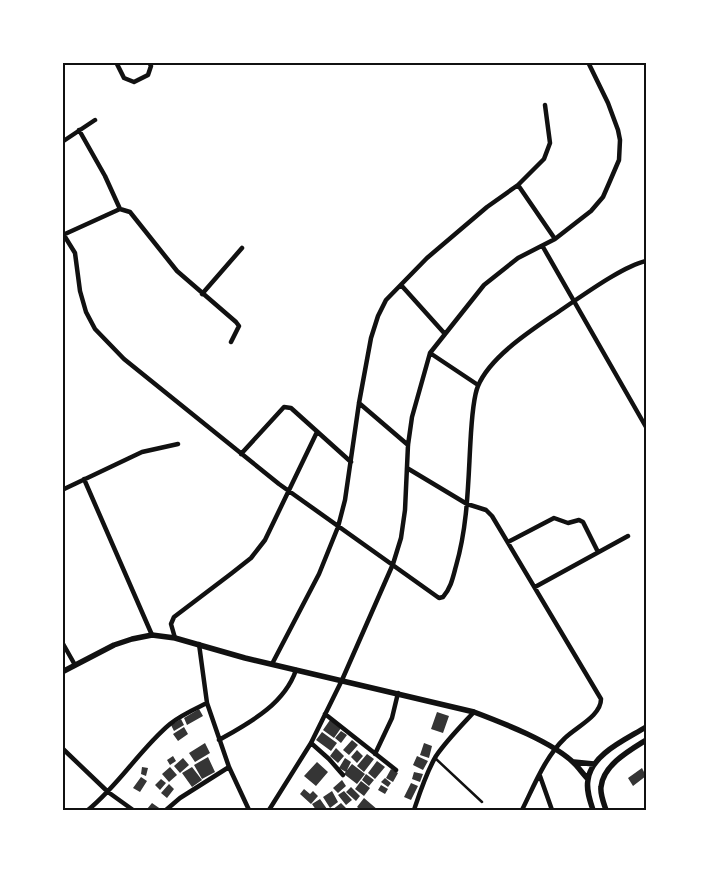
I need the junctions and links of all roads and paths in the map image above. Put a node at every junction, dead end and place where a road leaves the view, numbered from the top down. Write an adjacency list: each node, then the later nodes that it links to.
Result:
1 (116, 62): 2 (street)
2 (150, 62)
3 (588, 62): 11 (street)
4 (546, 105): 8 (street)
5 (95, 120): 6 (street)
6 (79, 130): 7 (street); 9 (street)
7 (62, 142)
8 (518, 185): 11 (street); 15 (street)
9 (120, 208): 10 (street); 16 (street)
10 (64, 233): 27 (street)
11 (555, 239): 12 (street)
12 (543, 247): 17 (street); 18 (street)
13 (242, 248): 16 (street)
14 (646, 261): 17 (street)
15 (400, 284): 18 (street); 22 (street)
16 (202, 294): 19 (street)
17 (575, 301): 21 (street); 23 (street)
18 (445, 334): 20 (street)
19 (231, 342)
20 (430, 353): 21 (street); 26 (street)
21 (478, 385): 33 (street)
22 (359, 403): 26 (street); 28 (street)
23 (646, 427)
24 (317, 432): 27 (street); 28 (street); 32 (street)
25 (178, 444): 30 (street)
26 (408, 445): 29 (street)
27 (241, 454): 32 (street)
28 (351, 462): 34 (street)
29 (407, 468): 33 (street); 38 (street)
30 (84, 479): 31 (street); 40 (street)
31 (62, 490)
32 (289, 492): 34 (street); 41 (street)
33 (467, 504): 36 (street); 38 (street)
34 (338, 527): 38 (street); 44 (street)
35 (628, 536): 37 (street)
36 (508, 542): 37 (street); 39 (street)
37 (598, 552): 39 (street)
38 (393, 564): 48 (street)
39 (535, 587): 58 (street)
40 (152, 635): 41 (street); 45 (street)
41 (175, 638): 43 (street)
42 (62, 642): 45 (street)
43 (199, 644): 44 (street); 50 (street)
44 (272, 664): 46 (street)
45 (75, 665): 47 (street)
46 (296, 670): 48 (street); 54 (street)
47 (62, 672)
48 (342, 680): 49 (street); 52 (street)
49 (398, 693): 51 (street); 59 (street)
50 (207, 703): 54 (street); 68 (street)
51 (474, 712): 58 (street); 60 (street)
52 (326, 714): 56 (street); 59 (street)
53 (646, 726): 62 (street)
54 (219, 740): 63 (street)
55 (646, 740): 79 (street)
56 (311, 743): 65 (street); 74 (street)
57 (62, 748): 68 (street)
58 (554, 750): 61 (street); 66 (street)
59 (374, 754): 64 (street)
60 (435, 758): 69 (lane); 75 (street)
61 (574, 762): 62 (street); 67 (street)
62 (594, 764): 67 (street)
63 (229, 766): 72 (street); 73 (street)
64 (396, 770)
65 (342, 775)
66 (540, 776): 76 (street); 77 (street)
67 (588, 778): 78 (street)
68 (108, 792): 70 (street); 71 (street)
69 (482, 802)
70 (88, 810)
71 (133, 810)
72 (166, 810)
73 (249, 810)
74 (269, 810)
75 (414, 810)
76 (522, 810)
77 (552, 810)
78 (593, 810)
79 (606, 810)

